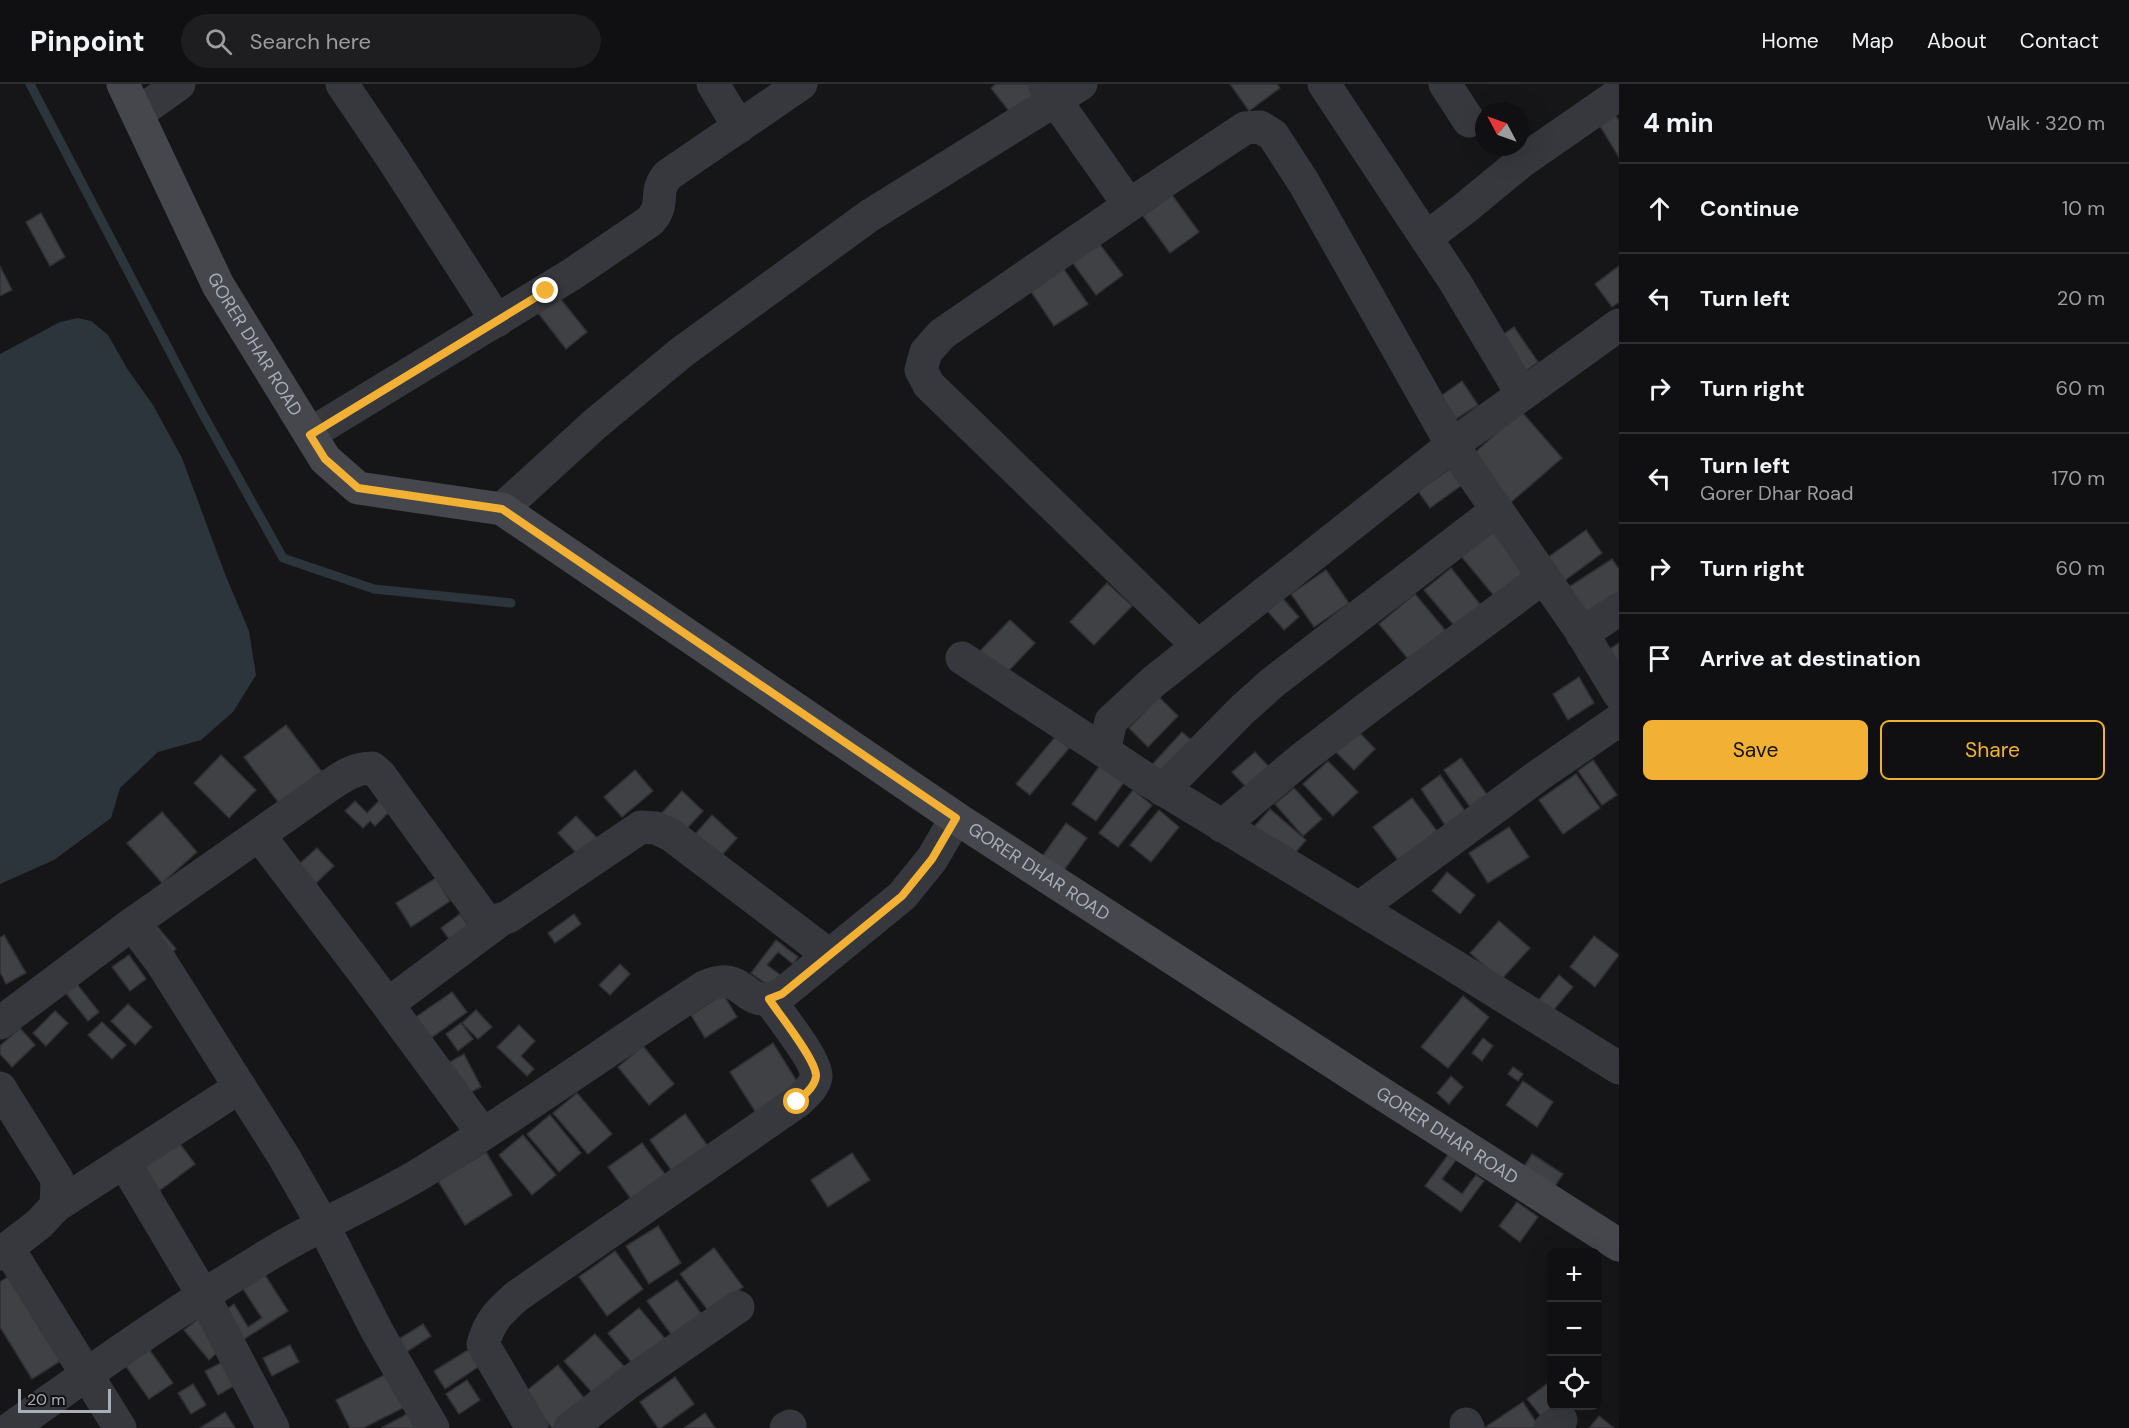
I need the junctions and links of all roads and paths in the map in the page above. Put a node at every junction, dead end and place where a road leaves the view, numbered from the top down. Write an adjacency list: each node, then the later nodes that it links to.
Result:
1 (123, 84): 10 (street, GORER DHAR ROAD)
2 (179, 84): 10 (street)
3 (342, 84): 15 (street)
4 (713, 84): 12 (street)
5 (801, 84): 12 (street)
6 (1323, 84): 14 (street)
7 (1445, 84): 11 (street)
8 (1060, 89): 13 (street); 20 (street)
9 (1619, 94): 14 (street)
10 (137, 114): 18 (street, GORER DHAR ROAD)
11 (1468, 121)
12 (739, 127): 15 (street)
13 (1129, 205): 19 (street); 25 (street)
14 (1426, 238): 17 (street)
15 (497, 321): 18 (street)
16 (1619, 325): 17 (street)
17 (1522, 394): 19 (street)
18 (310, 435): 20 (street, GORER DHAR ROAD)
19 (1452, 445): 21 (street); 25 (street)
20 (502, 509): 31 (street, GORER DHAR ROAD)
21 (1497, 510): 22 (street); 30 (street)
22 (1544, 578): 24 (street); 32 (street)
23 (1619, 609): 24 (street)
24 (1582, 634): 27 (street)
25 (1198, 646): 29 (street)
26 (962, 658): 29 (street)
27 (1619, 694)
28 (1619, 720): 34 (street)
29 (1104, 751): 30 (street)
30 (1162, 790): 32 (street)
31 (956, 818): 37 (street); 48 (street, GORER DHAR ROAD)
32 (1222, 826): 34 (street)
33 (258, 835): 35 (street); 36 (street); 39 (street)
34 (1359, 908): 41 (street)
35 (502, 919): 37 (street); 39 (street)
36 (132, 924): 40 (street); 42 (street)
37 (829, 955): 38 (street)
38 (769, 999): 44 (street); 57 (street)
39 (388, 1004): 44 (street)
40 (0, 1023)
41 (1619, 1068)
42 (240, 1087): 45 (street); 47 (street)
43 (0, 1088): 46 (street)
44 (483, 1134): 47 (street)
45 (124, 1162): 46 (street); 50 (street)
46 (56, 1206): 49 (street)
47 (323, 1225): 50 (street); 56 (street)
48 (1619, 1245)
49 (4, 1251): 52 (street)
50 (203, 1295): 52 (street); 55 (street)
51 (738, 1307): 58 (street)
52 (86, 1375): 53 (street); 54 (street)
53 (11, 1428)
54 (120, 1428)
55 (273, 1428)
56 (433, 1428)
57 (532, 1428)
58 (570, 1428)

